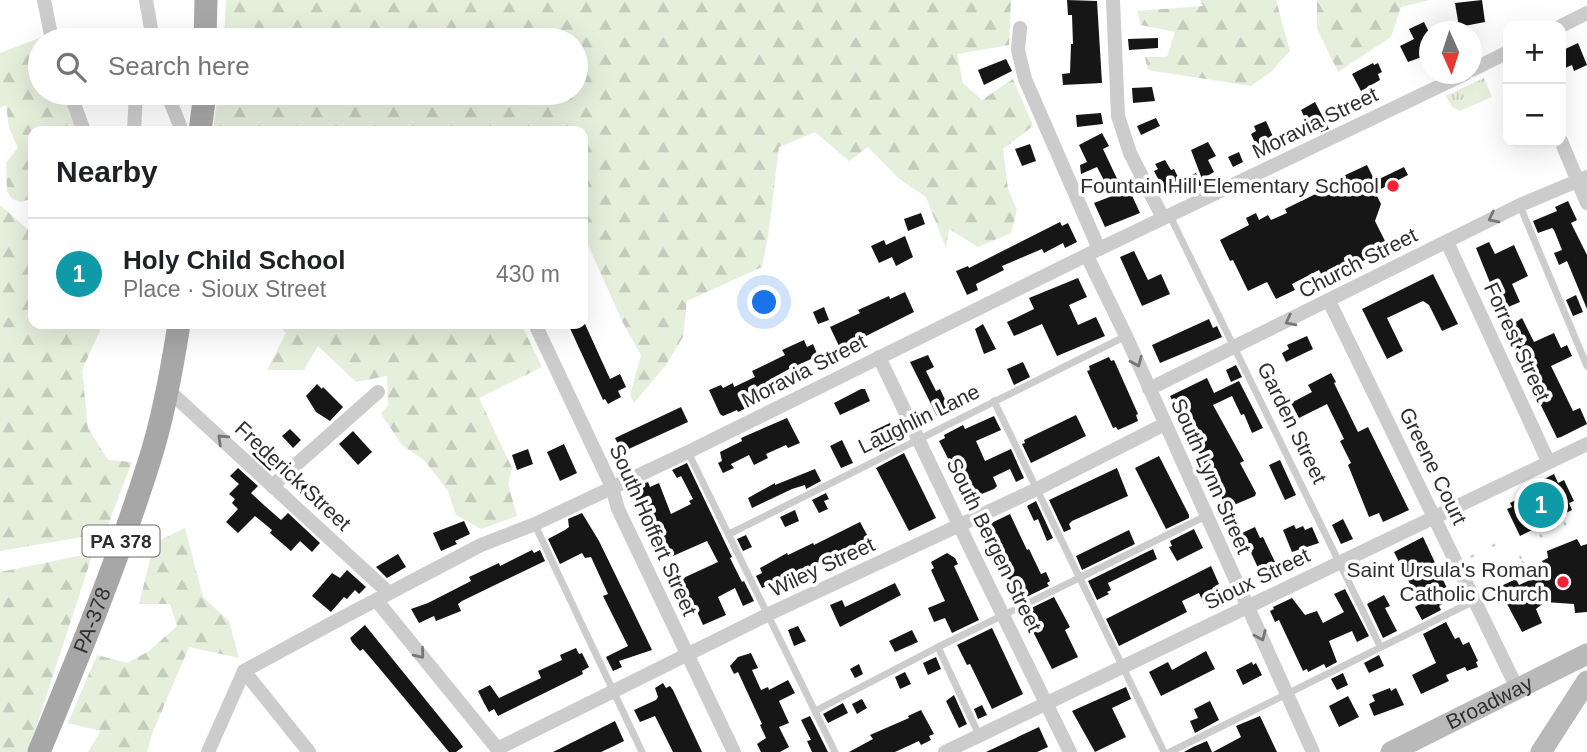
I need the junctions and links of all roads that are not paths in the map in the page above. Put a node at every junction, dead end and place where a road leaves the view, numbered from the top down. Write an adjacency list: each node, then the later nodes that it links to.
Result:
1 (44, 0): 7 (street)
2 (146, 0): 8 (street)
3 (206, 0): 9 (main road)
4 (1113, 0): 26 (street)
5 (1587, 13): 6 (street)
6 (1566, 24)
7 (50, 28)
8 (151, 28)
9 (205, 28)
10 (1020, 28): 28 (street, South Lynn Street)
11 (1503, 54): 12 (street)
12 (1482, 65)
13 (1444, 84): 26 (street, Moravia Street)
14 (74, 105): 18 (street)
15 (135, 105): 19 (street)
16 (172, 105): 20 (street)
17 (203, 105): 21 (main road)
18 (82, 126)
19 (134, 126)
20 (180, 126)
21 (201, 126)
22 (1564, 147): 23 (street)
23 (1583, 179): 24 (street); 25 (street, Church Street)
24 (1587, 203)
25 (1520, 205): 27 (street, Church Street, one-way to 27); 35 (lane)
26 (1166, 217): 28 (street, Moravia Street); 33 (lane, Garden Street)
27 (1447, 242): 29 (street, Church Street); 44 (street, Forrest Street)
28 (1093, 253): 32 (street, South Lynn Street); 34 (street, Moravia Street)
29 (1329, 301): 33 (street, Church Street, one-way to 33); 49 (street, Greene Court)
30 (178, 329): 37 (main road, PA-378 / PA 378)
31 (537, 329): 46 (street, South Hoffert Street)
32 (1126, 336): 36 (street, South Lynn Street, one-way to 36); 39 (lane, Laughlin Lane)
33 (1236, 348): 36 (street, Church Street); 53 (lane, Garden Street)
34 (879, 357): 41 (street, South Bergen Street); 43 (street, Moravia Street)
35 (1587, 366)
36 (1149, 389): 40 (street, South Lynn Street)
37 (168, 390): 45 (street, Frederick Street, one-way to 37); 75 (main road, PA-378 / PA 378)
38 (378, 392): 45 (street)
39 (994, 401): 41 (lane, Laughlin Lane); 47 (lane)
40 (1165, 425): 47 (street, Wiley Street); 48 (street, South Lynn Street)
41 (919, 438): 51 (street, South Bergen Street); 52 (lane, Laughlin Lane)
42 (1587, 444): 44 (street, Sioux Street)
43 (688, 452): 46 (street, Moravia Street); 52 (lane)
44 (1548, 461): 49 (street, Sioux Street)
45 (272, 485): 56 (street, Frederick Street)
46 (612, 487): 50 (street, Moravia Street); 63 (street, South Hoffert Street)
47 (1037, 489): 51 (street, Wiley Street); 54 (lane)
48 (1206, 516): 54 (lane); 57 (street, South Lynn Street)
49 (1434, 517): 53 (street, Sioux Street); 55 (street, Greene Court)
50 (535, 524): 56 (street, Moravia Street); 68 (lane)
51 (959, 527): 58 (street, Wiley Street); 59 (street, South Bergen Street)
52 (729, 534): 58 (lane)
53 (1340, 562): 57 (street, Sioux Street); 60 (lane, Garden Street)
54 (1080, 579): 59 (lane); 64 (lane)
55 (1481, 596): 60 (lane); 67 (street, Greene Court)
56 (383, 597): 65 (street, Moravia Street); 74 (street, Frederick Street, one-way to 74)
57 (1248, 606): 64 (street, Sioux Street); 69 (street, South Lynn Street, one-way to 69)
58 (769, 614): 63 (street, Wiley Street); 71 (lane)
59 (1004, 615): 61 (lane); 70 (street, South Bergen Street)
60 (1380, 646): 69 (lane)
61 (938, 647): 71 (lane); 72 (lane)
62 (1587, 654): 67 (main road, Broadway)
63 (687, 655): 68 (street, Wiley Street); 79 (street, South Hoffert Street)
64 (1122, 668): 70 (street, Sioux Street); 83 (lane)
65 (244, 671): 76 (street); 77 (street)
66 (1587, 681): 87 (main road)
67 (1517, 688): 73 (main road, Broadway)
68 (612, 692): 74 (street, Wiley Street); 78 (lane)
69 (1287, 694): 84 (lane); 85 (street, South Lynn Street)
70 (1046, 703): 72 (street, Sioux Street); 82 (street, South Bergen Street)
71 (815, 711): 80 (lane)
72 (979, 736): 81 (street, Sioux Street)
73 (1419, 744): 86 (main road, Broadway)
74 (498, 750)
75 (39, 752)
76 (208, 752)
77 (309, 752)
78 (642, 752)
79 (734, 752)
80 (835, 752)
81 (945, 752)
82 (1070, 752)
83 (1164, 752)
84 (1170, 752)
85 (1313, 752)
86 (1391, 752)
87 (1541, 752)

